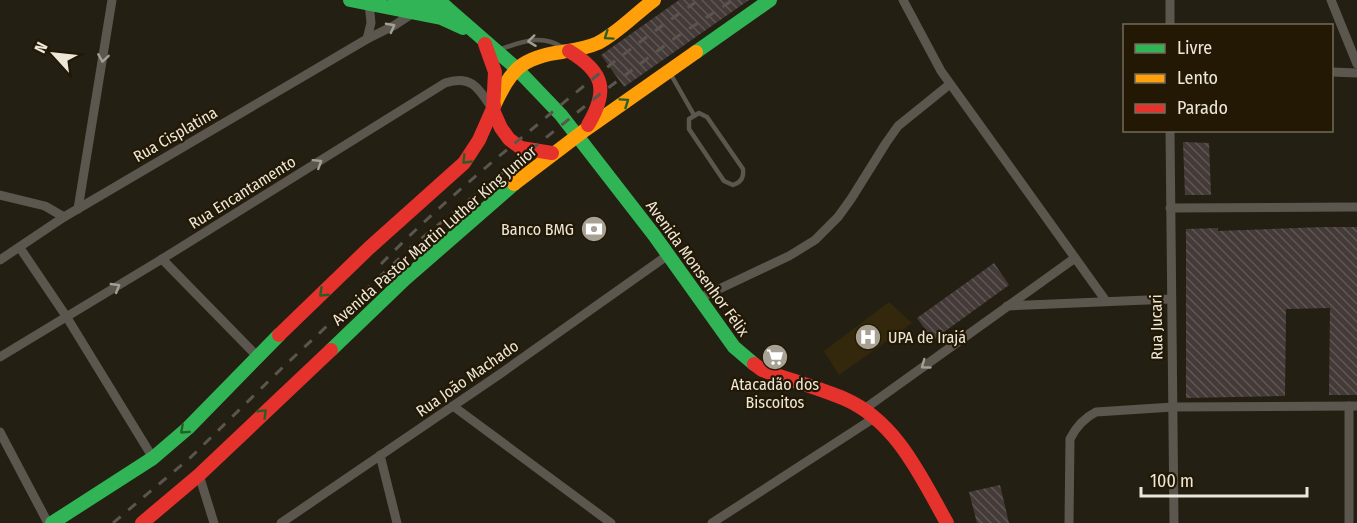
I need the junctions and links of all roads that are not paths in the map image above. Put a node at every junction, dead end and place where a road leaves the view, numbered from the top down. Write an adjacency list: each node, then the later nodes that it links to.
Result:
1 (112, 0): 30 (street, one-way to 30)
2 (350, 0): 9 (main road)
3 (395, 0): 10 (main road)
4 (654, 0): 15 (main road, one-way to 15)
5 (770, 0): 18 (main road, Avenida Pastor Martin Luther King Junior)
6 (903, 0): 21 (street)
7 (1170, 0): 12 (street)
8 (1331, 0): 16 (street)
9 (371, 2): 11 (main road); 13 (street)
10 (447, 2): 14 (main road, Avenida Monsenhor Félix)
11 (413, 13): 13 (street, Rua Cisplatina, one-way to 11); 14 (main road)
12 (1170, 24)
13 (367, 39): 30 (street, Rua Cisplatina)
14 (484, 42): 15 (lane, one-way to 14); 17 (main road, Avenida Monsenhor Félix); 22 (main road)
15 (569, 51): 17 (main road); 24 (main road)
16 (1357, 64)
17 (516, 68): 22 (main road, Avenida Pastor Martin Luther King Junior); 24 (main road, Avenida Monsenhor Félix)
18 (669, 71): 23 (lane); 24 (main road, Avenida Pastor Martin Luther King Junior, one-way to 18)
19 (1333, 72): 20 (street)
20 (1357, 73)
21 (950, 84): 34 (street); 38 (street)
22 (493, 110): 26 (main road); 36 (street, Rua Encantamento, one-way to 22); 42 (main road, Avenida Pastor Martin Luther King Junior, one-way to 42)
23 (694, 115): 23 (lane)
24 (581, 132): 26 (main road, Avenida Pastor Martin Luther King Junior); 33 (main road, Avenida Monsenhor Félix)
25 (1170, 132): 29 (street, Rua Jucari)
26 (552, 153): 51 (main road, Avenida Pastor Martin Luther King Junior, one-way to 26)
27 (0, 195): 31 (street)
28 (1357, 207): 29 (street)
29 (1170, 208): 37 (street, Rua Jucari)
30 (78, 209): 31 (street, Rua Cisplatina)
31 (64, 217): 32 (street, Rua Cisplatina)
32 (20, 248): 35 (street, Rua Cisplatina); 41 (street)
33 (668, 255): 38 (main road, Avenida Monsenhor Félix); 44 (street, Rua João Machado)
34 (1075, 258): 39 (street); 40 (street)
35 (0, 260)
36 (162, 260): 41 (street, Rua Encantamento, one-way to 36); 42 (street)
37 (1171, 298): 39 (street); 45 (street, Rua Jucari)
38 (698, 299): 47 (main road, Avenida Monsenhor Félix)
39 (1106, 301): 40 (street)
40 (1007, 306): 47 (street, one-way to 47)
41 (66, 316): 43 (street, Rua Encantamento); 50 (street)
42 (257, 356): 50 (main road, Avenida Pastor Martin Luther King Junior, one-way to 50)
43 (0, 357)
44 (453, 406): 49 (street, Rua João Machado); 57 (street)
45 (1173, 406): 46 (street); 60 (street); 61 (street, Rua Jucari)
46 (1353, 406): 62 (street)
47 (869, 414): 58 (street); 59 (main road, Avenida Monsenhor Félix)
48 (0, 432): 52 (street)
49 (380, 455): 55 (street, Rua João Machado); 56 (street)
50 (153, 458): 52 (main road, Avenida Pastor Martin Luther King Junior)
51 (199, 475): 53 (main road, Avenida Pastor Martin Luther King Junior); 54 (street)
52 (50, 523)
53 (142, 523)
54 (214, 523)
55 (281, 523)
56 (397, 523)
57 (611, 523)
58 (712, 523)
59 (947, 523)
60 (1069, 523)
61 (1174, 523)
62 (1348, 523)

